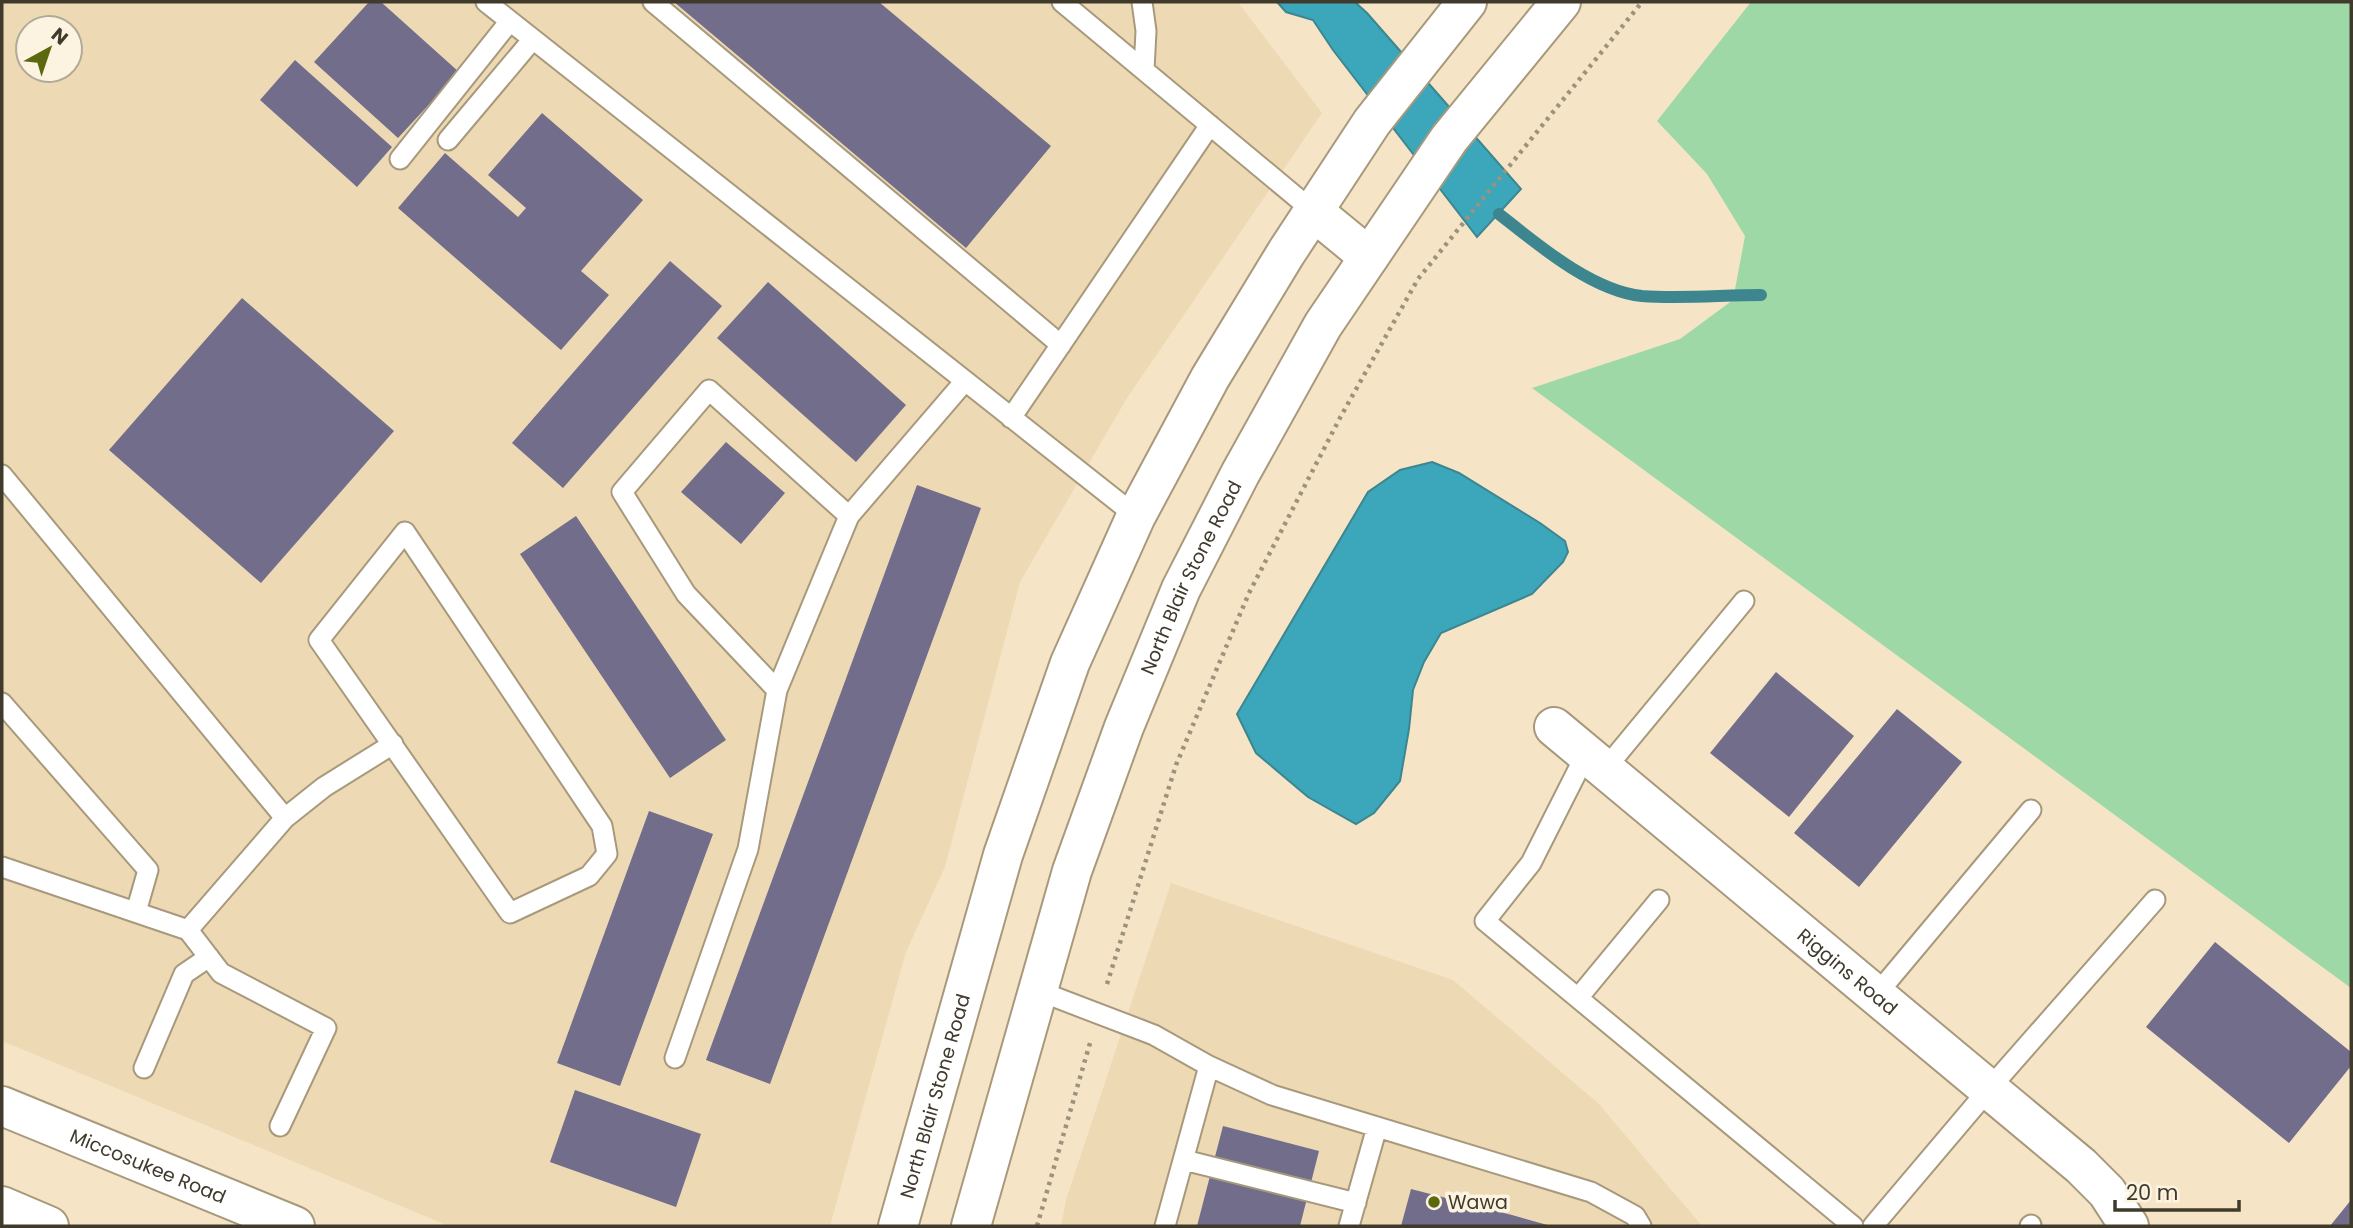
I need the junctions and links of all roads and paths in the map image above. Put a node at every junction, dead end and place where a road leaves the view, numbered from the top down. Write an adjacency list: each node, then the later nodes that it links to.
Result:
1 (486, 2): 8 (lane)
2 (653, 2): 16 (lane)
3 (1062, 2): 10 (lane)
4 (1142, 2): 10 (lane)
5 (1467, 2): 14 (main road, North Blair Stone Road)
6 (1561, 2): 15 (main road, North Blair Stone Road)
7 (1642, 2): 36 (path)
8 (510, 21): 9 (lane); 13 (lane)
9 (533, 39): 12 (lane); 17 (lane)
10 (1144, 69): 11 (lane)
11 (1210, 125): 14 (lane); 16 (lane)
12 (448, 140)
13 (400, 159)
14 (1313, 211): 15 (main road); 21 (main road, North Blair Stone Road)
15 (1369, 257): 37 (main road, North Blair Stone Road)
16 (1061, 345): 18 (lane)
17 (965, 381): 18 (lane); 20 (lane)
18 (1011, 418): 21 (lane)
19 (2, 475): 29 (lane)
20 (849, 516): 23 (lane); 23 (lane)
21 (1136, 516): 53 (main road, North Blair Stone Road)
22 (1744, 601): 27 (lane)
23 (777, 690): 41 (lane)
24 (2, 703): 33 (lane)
25 (1554, 727): 27 (main road, Riggins Road)
26 (393, 744): 26 (lane); 29 (lane)
27 (1596, 762): 38 (main road, Riggins Road); 39 (lane)
28 (2031, 810): 38 (lane)
29 (285, 818): 34 (lane)
30 (2, 867): 33 (lane)
31 (1659, 900): 39 (lane)
32 (2155, 900): 44 (lane)
33 (136, 912): 34 (lane)
34 (188, 929): 35 (lane)
35 (209, 957): 43 (lane); 46 (lane)
36 (1105, 990)
37 (1039, 991): 42 (lane); 54 (main road, North Blair Stone Road)
38 (1876, 995): 44 (main road, Riggins Road)
39 (1578, 998): 59 (lane)
40 (1089, 1048): 55 (path)
41 (675, 1058)
42 (1209, 1066): 47 (lane); 48 (lane)
43 (144, 1068)
44 (1989, 1089): 60 (lane); 61 (main road, Riggins Road)
45 (2, 1106): 52 (main road, Miccosukee Road)
46 (280, 1126)
47 (1377, 1127): 49 (lane); 58 (lane)
48 (1184, 1160): 49 (lane); 56 (lane)
49 (1356, 1203): 57 (lane)
50 (2, 1206): 51 (main road)
51 (49, 1226)
52 (295, 1226)
53 (898, 1226)
54 (971, 1226)
55 (1037, 1226)
56 (1166, 1226)
57 (1349, 1226)
58 (1641, 1226)
59 (1853, 1226)
60 (1873, 1226)
61 (2129, 1226)

